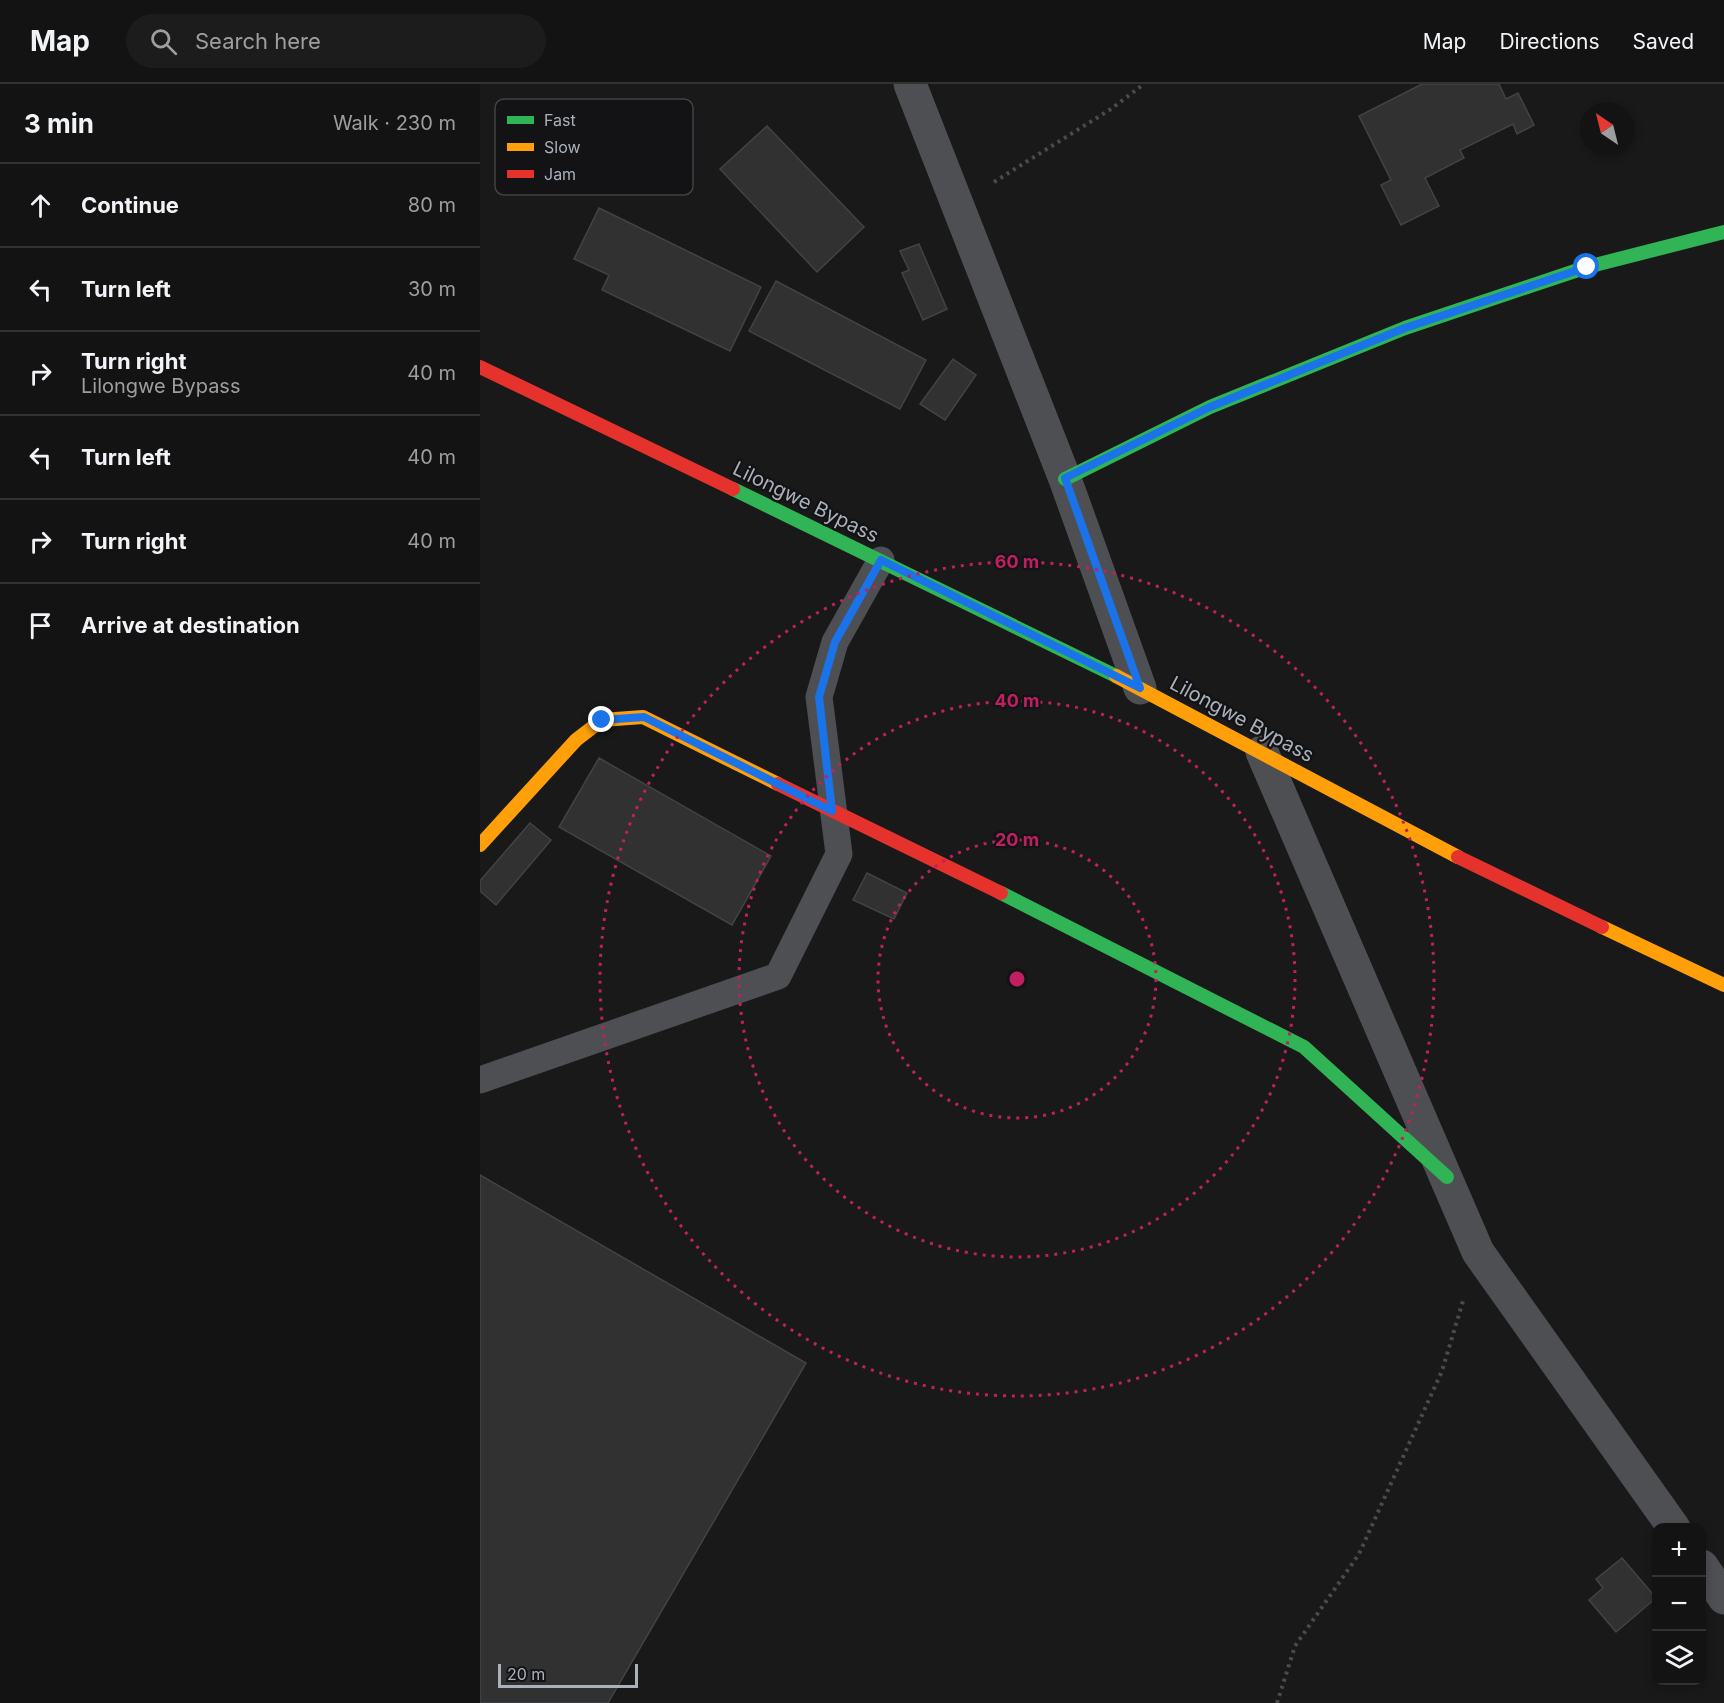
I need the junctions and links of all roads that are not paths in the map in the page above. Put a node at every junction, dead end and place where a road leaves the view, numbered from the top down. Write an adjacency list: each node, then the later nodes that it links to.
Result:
1 (910, 84): 4 (street)
2 (1724, 232): 4 (street)
3 (480, 367): 5 (street, Lilongwe Bypass)
4 (1065, 478): 6 (street)
5 (881, 560): 6 (street, Lilongwe Bypass); 8 (lane)
6 (1140, 688): 7 (street, Lilongwe Bypass)
7 (1262, 752): 10 (street, Lilongwe Bypass); 12 (street)
8 (832, 811): 9 (street); 11 (lane); 12 (street)
9 (480, 845)
10 (1724, 984)
11 (480, 1080)
12 (1447, 1176): 13 (street)
13 (1671, 1523)
14 (1706, 1573): 15 (street)
15 (1724, 1598)

